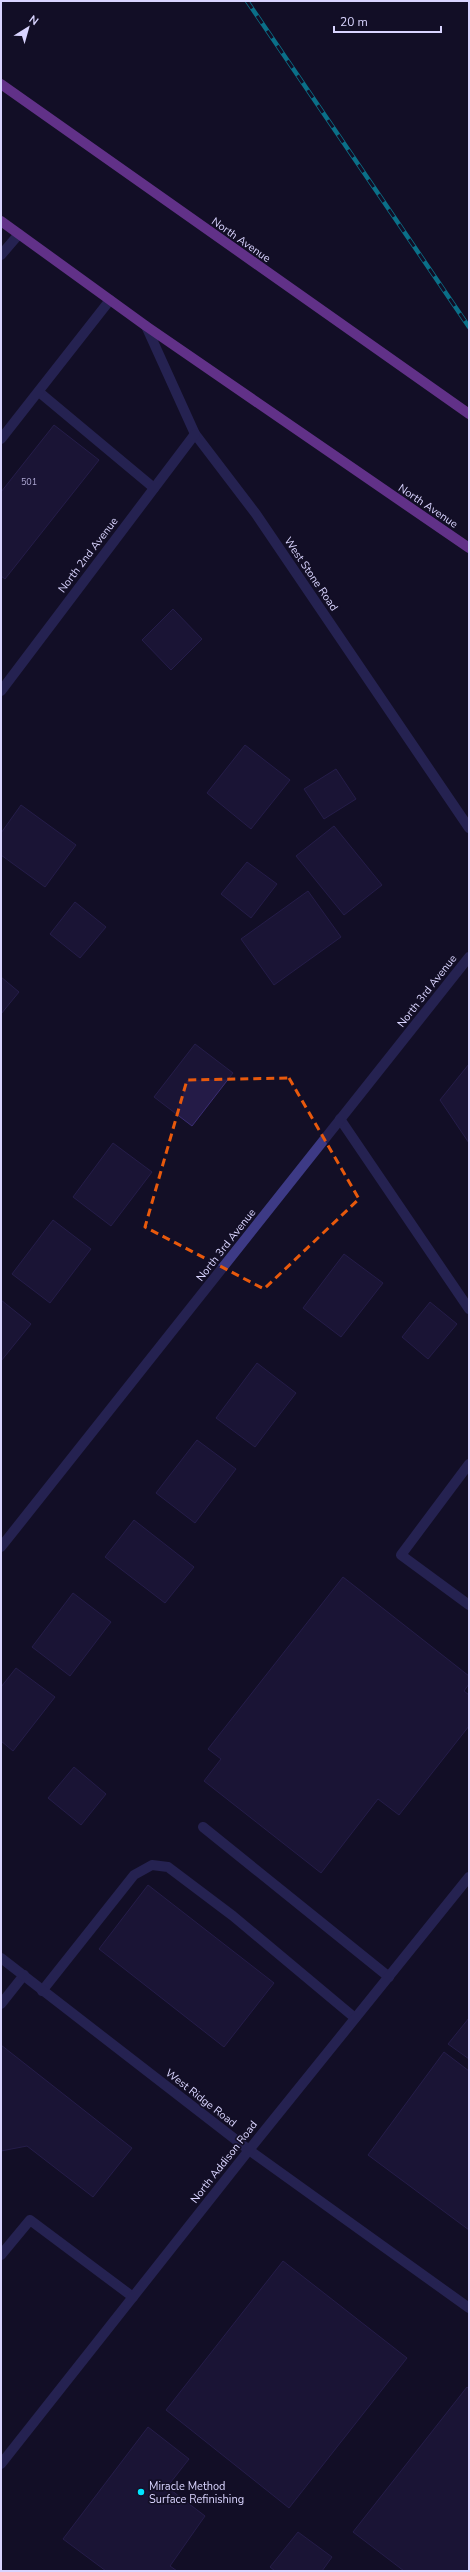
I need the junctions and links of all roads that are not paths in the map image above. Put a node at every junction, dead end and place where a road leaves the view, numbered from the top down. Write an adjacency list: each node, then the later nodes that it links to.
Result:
1 (1, 84): 8 (main road, North Avenue)
2 (1, 221): 3 (main road, North Avenue)
3 (20, 234): 4 (street); 5 (main road, North Avenue)
4 (1, 255)
5 (110, 300): 6 (main road, North Avenue); 7 (street)
6 (146, 326): 9 (street, West Stone Road); 12 (main road, North Avenue)
7 (39, 392): 10 (street); 11 (street)
8 (469, 414)
9 (195, 434): 11 (street, North 2nd Avenue); 14 (street, West Stone Road)
10 (1, 439)
11 (154, 488): 13 (street, North 2nd Avenue)
12 (469, 548)
13 (1, 691)
14 (469, 828)
15 (469, 957): 16 (street, North 3rd Avenue)
16 (340, 1119): 17 (street); 19 (street, North 3rd Avenue)
17 (469, 1309)
18 (469, 1464): 20 (street)
19 (1, 1547)
20 (469, 1606)
21 (203, 1827): 25 (street)
22 (469, 1877): 25 (street, North Addison Road)
23 (1, 1958): 24 (street, West Ridge Road)
24 (24, 1975): 26 (street, West Ridge Road); 27 (street)
25 (389, 1977): 28 (street, North Addison Road)
26 (42, 1991): 28 (street); 29 (street, West Ridge Road)
27 (1, 2004)
28 (355, 2018): 29 (street, North Addison Road)
29 (249, 2150): 31 (street, North Addison Road); 32 (street, West Ridge Road)
30 (1, 2255): 31 (street)
31 (133, 2297): 33 (street, North Addison Road)
32 (469, 2308)
33 (1, 2464)

